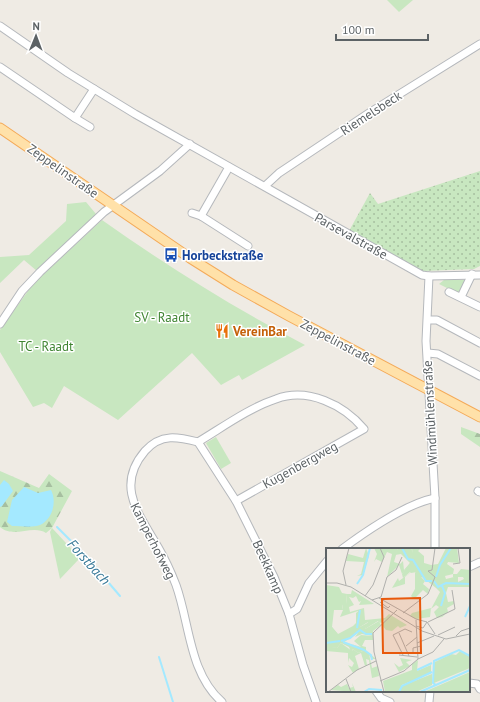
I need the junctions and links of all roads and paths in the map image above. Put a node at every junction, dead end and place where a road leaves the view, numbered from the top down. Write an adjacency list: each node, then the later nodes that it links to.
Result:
1 (0, 26): 4 (street, Parsevalstraße)
2 (480, 44): 10 (street, Riemelsbeck)
3 (0, 67): 5 (street)
4 (94, 89): 5 (street); 8 (street, Parsevalstraße)
5 (75, 118): 6 (street)
6 (90, 127)
7 (0, 128): 11 (main road, Zeppelinstraße)
8 (190, 144): 9 (street, Parsevalstraße); 11 (street)
9 (229, 166): 10 (street, Parsevalstraße); 13 (street)
10 (265, 186): 17 (street, Parsevalstraße)
11 (112, 206): 22 (street); 26 (main road, Zeppelinstraße)
12 (192, 213): 13 (street)
13 (202, 216): 14 (street)
14 (248, 246)
15 (472, 274): 16 (street, Parsevalstraße); 17 (street, Parsevalstraße); 19 (street)
16 (480, 275)
17 (429, 276): 21 (street, Windmühlenstraße)
18 (449, 292): 19 (street)
19 (461, 297): 20 (street)
20 (480, 307)
21 (428, 320): 23 (street); 24 (street, Windmühlenstraße)
22 (0, 324)
23 (480, 343)
24 (428, 353): 25 (street); 26 (street, Windmühlenstraße)
25 (480, 376)
26 (428, 390): 27 (main road, Zeppelinstraße); 29 (street, Windmühlenstraße)
27 (480, 417)
28 (198, 442): 30 (street, Beekkamp); 30 (street, Kugenbergweg); 41 (street, Kamperhofweg)
29 (435, 498): 31 (street); 32 (street, Windmühlenstraße)
30 (236, 501): 36 (street, Beekkamp)
31 (344, 548)
32 (435, 548)
33 (480, 562): 35 (street)
34 (326, 563): 36 (street)
35 (470, 567)
36 (289, 614): 42 (street, Beekkamp)
37 (470, 682): 38 (street)
38 (480, 689)
39 (377, 692): 43 (street)
40 (430, 692): 44 (street)
41 (222, 702)
42 (316, 702)
43 (390, 702)
44 (429, 702)

